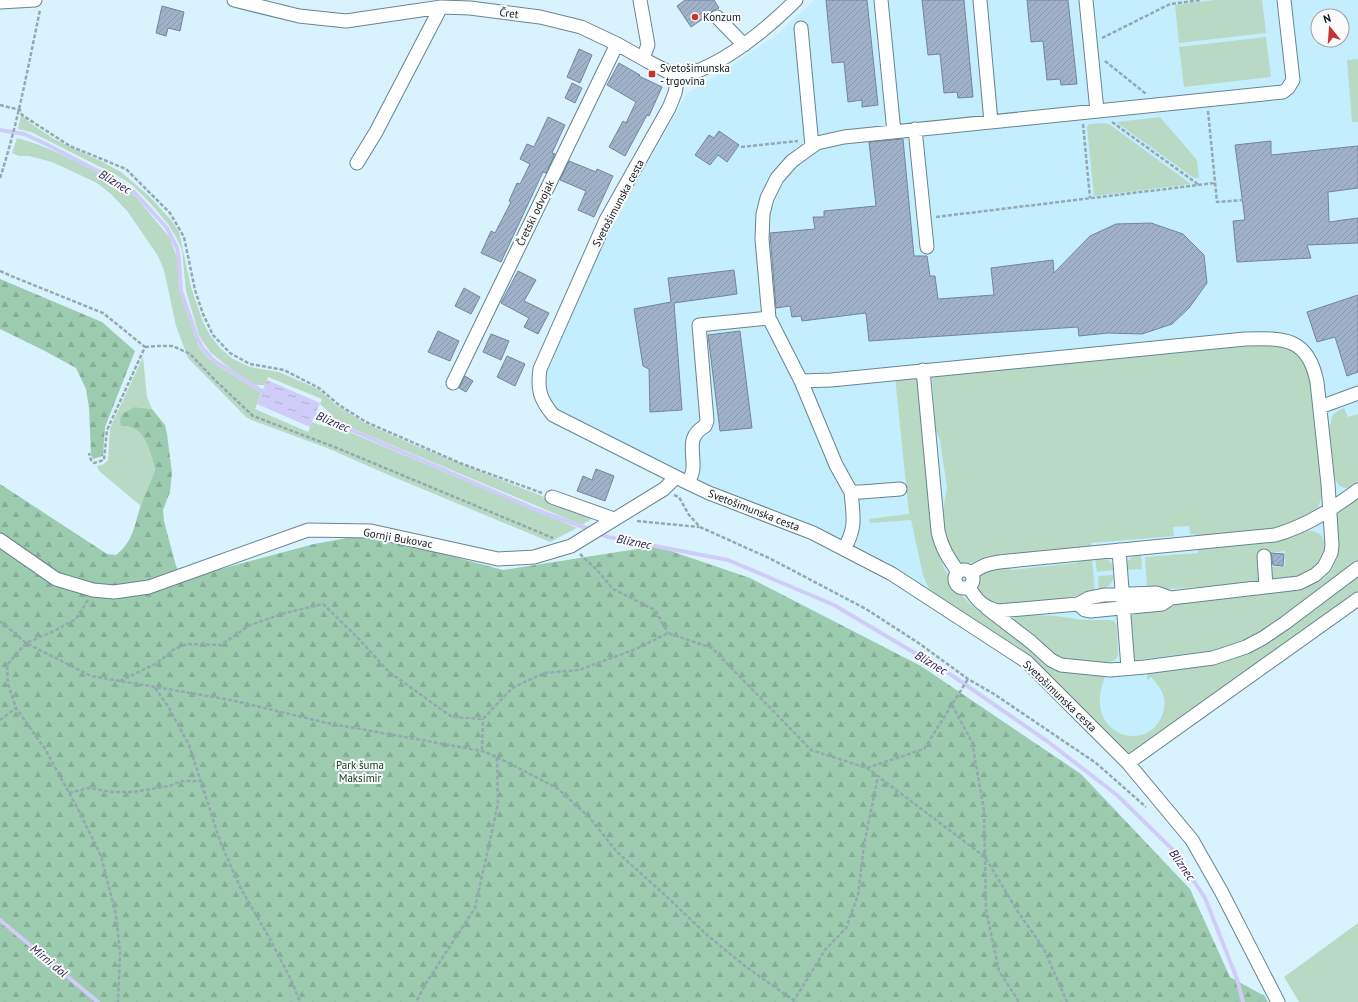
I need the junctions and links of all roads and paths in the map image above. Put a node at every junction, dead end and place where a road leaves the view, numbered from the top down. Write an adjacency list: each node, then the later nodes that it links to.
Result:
1 (234, 0): 11 (street, Čret)
2 (640, 0): 17 (street)
3 (796, 0): 15 (street)
4 (881, 0): 28 (street)
5 (980, 0): 26 (street)
6 (1086, 0): 16 (street)
7 (1201, 0): 16 (path)
8 (1284, 0): 23 (street)
9 (0, 2): 10 (street)
10 (38, 4): 22 (path)
11 (441, 7): 14 (street, Čret); 31 (street)
12 (717, 17): 15 (street)
13 (801, 28): 29 (street)
14 (617, 44): 17 (street, Čret); 44 (street, Čretski odvojak)
15 (744, 44): 18 (street)
16 (1090, 47): 19 (path); 23 (street)
17 (642, 58): 18 (street, Čret)
18 (678, 77): 48 (street, Svetošimunska cesta)
19 (1150, 97)
20 (0, 105): 22 (path)
21 (1208, 109): 33 (path)
22 (20, 110): 32 (path); 54 (path)
23 (1097, 111): 26 (street)
24 (1111, 118): 34 (path)
25 (1083, 121): 35 (path)
26 (991, 122): 27 (street)
27 (915, 129): 28 (street); 37 (street)
28 (894, 132): 29 (street)
29 (808, 143): 30 (path); 40 (street)
30 (741, 147)
31 (357, 163)
32 (0, 178)
33 (1215, 183): 34 (path); 36 (path)
34 (1199, 185): 35 (path)
35 (1090, 198): 37 (path)
36 (1243, 200)
37 (924, 219): 38 (street)
38 (927, 246)
39 (0, 271): 41 (path)
40 (769, 318): 43 (street); 49 (street)
41 (145, 348): 47 (path); 60 (path)
42 (923, 370): 43 (street); 46 (street); 65 (street)
43 (801, 381): 53 (street)
44 (453, 383)
45 (1358, 393): 46 (street)
46 (1320, 407): 55 (street)
47 (89, 453)
48 (676, 477): 49 (street, Svetošimunska cesta); 50 (street, Gornji Bukovac)
49 (688, 484): 61 (street, Svetošimunska cesta)
50 (664, 488): 56 (street, Gornji Bukovac); 58 (path)
51 (900, 489): 53 (street)
52 (1358, 490): 55 (street)
53 (851, 492): 61 (street)
54 (552, 497): 56 (street)
55 (1330, 510): 62 (street); 66 (street)
56 (610, 521): 60 (street, Gornji Bukovac)
57 (635, 521): 58 (path)
58 (700, 527): 78 (path)
59 (0, 540): 67 (street, Gornji Bukovac)
60 (571, 546): 67 (street, Gornji Bukovac); 75 (path)
61 (844, 549): 87 (street, Svetošimunska cesta)
62 (1118, 550): 65 (street); 68 (street)
63 (1264, 556): 66 (street)
64 (1358, 568): 77 (street)
65 (964, 573): 72 (street)
66 (1266, 588): 69 (street)
67 (93, 590): 76 (path)
68 (1122, 594): 69 (street); 71 (street); 73 (street)
69 (1171, 598): 73 (street)
70 (1358, 599): 87 (street)
71 (1078, 604): 72 (street); 73 (street)
72 (987, 608): 77 (street)
73 (1123, 608): 77 (street)
74 (0, 621): 76 (path)
75 (668, 633): 83 (path); 88 (path)
76 (26, 643): 79 (path); 82 (path)
77 (1128, 668)
78 (968, 679): 81 (path); 92 (path)
79 (120, 681): 80 (path); 83 (path)
80 (155, 687): 85 (path); 90 (path)
81 (952, 705): 88 (path); 93 (path)
82 (16, 708): 84 (path); 91 (path)
83 (483, 719): 85 (path)
84 (0, 720)
85 (482, 751): 86 (path)
86 (497, 756): 94 (path); 97 (path)
87 (1128, 763): 100 (street, Svetošimunska cesta)
88 (867, 768): 89 (path)
89 (878, 776): 93 (path); 94 (path)
90 (202, 781): 91 (path); 96 (path)
91 (69, 793): 95 (path)
92 (1148, 808)
93 (985, 857): 98 (path); 99 (path)
94 (794, 1001)
95 (118, 1002)
96 (300, 1002)
97 (416, 1002)
98 (1019, 1002)
99 (1067, 1002)
100 (1278, 1002)

